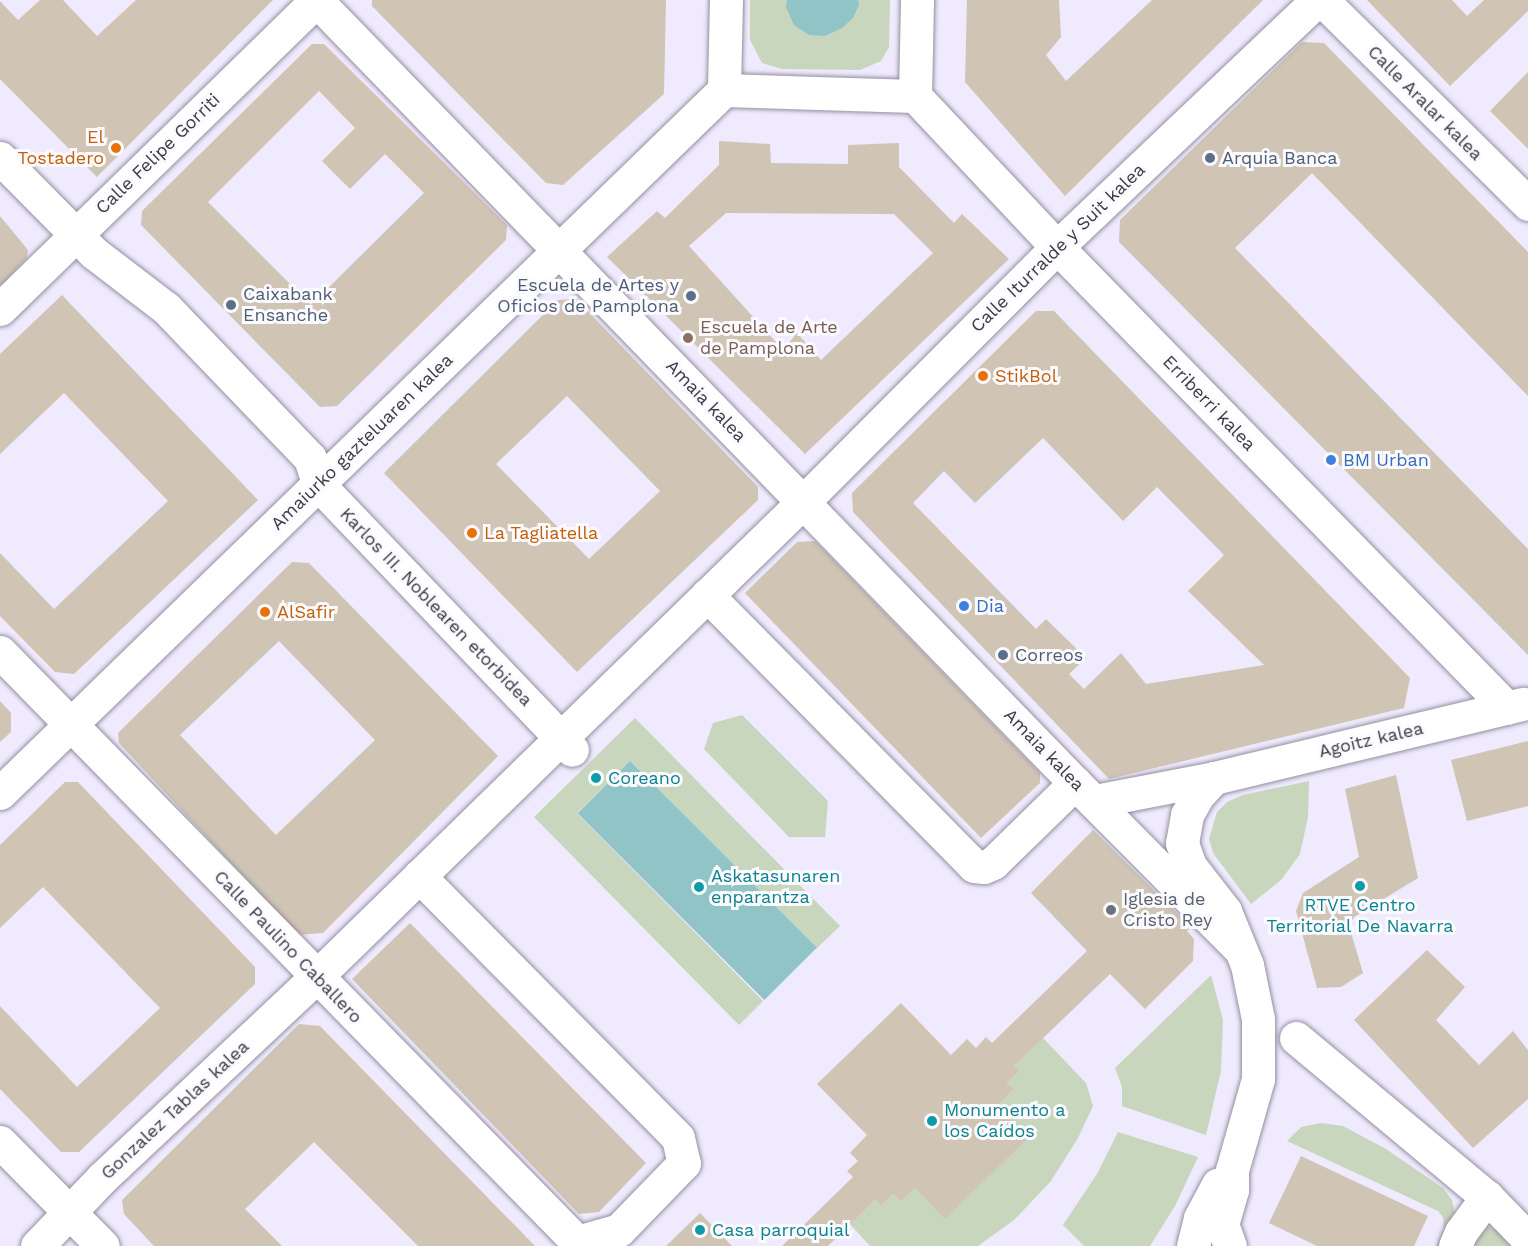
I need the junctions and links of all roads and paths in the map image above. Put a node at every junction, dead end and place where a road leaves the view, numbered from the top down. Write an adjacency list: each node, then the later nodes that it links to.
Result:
1 (317, 0): 10 (street, Calle Felipe Gorriti); 12 (street, Amaia kalea)
2 (726, 0): 6 (street)
3 (917, 0): 7 (street)
4 (1317, 0): 11 (street, Calle Iturralde y Suit kalea)
5 (1322, 0): 9 (street, Calle Aralar kalea)
6 (724, 90): 7 (street); 12 (street, Amaiurko gazteluaren kalea)
7 (915, 96): 11 (street, Erriberri kalea)
8 (0, 158): 10 (street, Karlos III. Noblearen etorbidea)
9 (1528, 204)
10 (75, 233): 13 (street, Calle Felipe Gorriti); 14 (street, Karlos III. Noblearen etorbidea)
11 (1057, 247): 15 (street, Calle Iturralde y Suit kalea); 18 (street, Erriberri kalea)
12 (558, 249): 14 (street, Amaiurko gazteluaren kalea); 15 (street, Amaia kalea)
13 (0, 309)
14 (319, 485): 19 (street, Amaiurko gazteluaren kalea); 20 (street, Karlos III. Noblearen etorbidea)
15 (804, 501): 16 (street); 22 (street, Amaia kalea)
16 (707, 595): 20 (street); 22 (street)
17 (0, 651): 19 (street, Calle Paulino Caballero)
18 (1518, 705): 21 (street, Agoitz kalea)
19 (71, 723): 23 (street, Amaiurko gazteluaren kalea); 26 (street, Calle Paulino Caballero)
20 (566, 744): 24 (street)
21 (1214, 778): 22 (street, Agoitz kalea); 25 (street)
22 (1085, 792): 25 (street)
23 (0, 793)
24 (420, 876): 26 (street); 33 (street)
25 (1238, 947): 29 (street)
26 (317, 976): 31 (street, Gonzalez Tablas kalea); 33 (street, Calle Paulino Caballero)
27 (1296, 1038): 30 (street)
28 (0, 1142): 31 (street)
29 (1232, 1170): 36 (street); 37 (street)
30 (1487, 1197): 32 (street); 38 (street)
31 (70, 1211): 34 (street, Gonzalez Tablas kalea); 35 (street)
32 (1528, 1239)
33 (578, 1245)
34 (37, 1246)
35 (103, 1246)
36 (1193, 1246)
37 (1230, 1246)
38 (1455, 1246)

